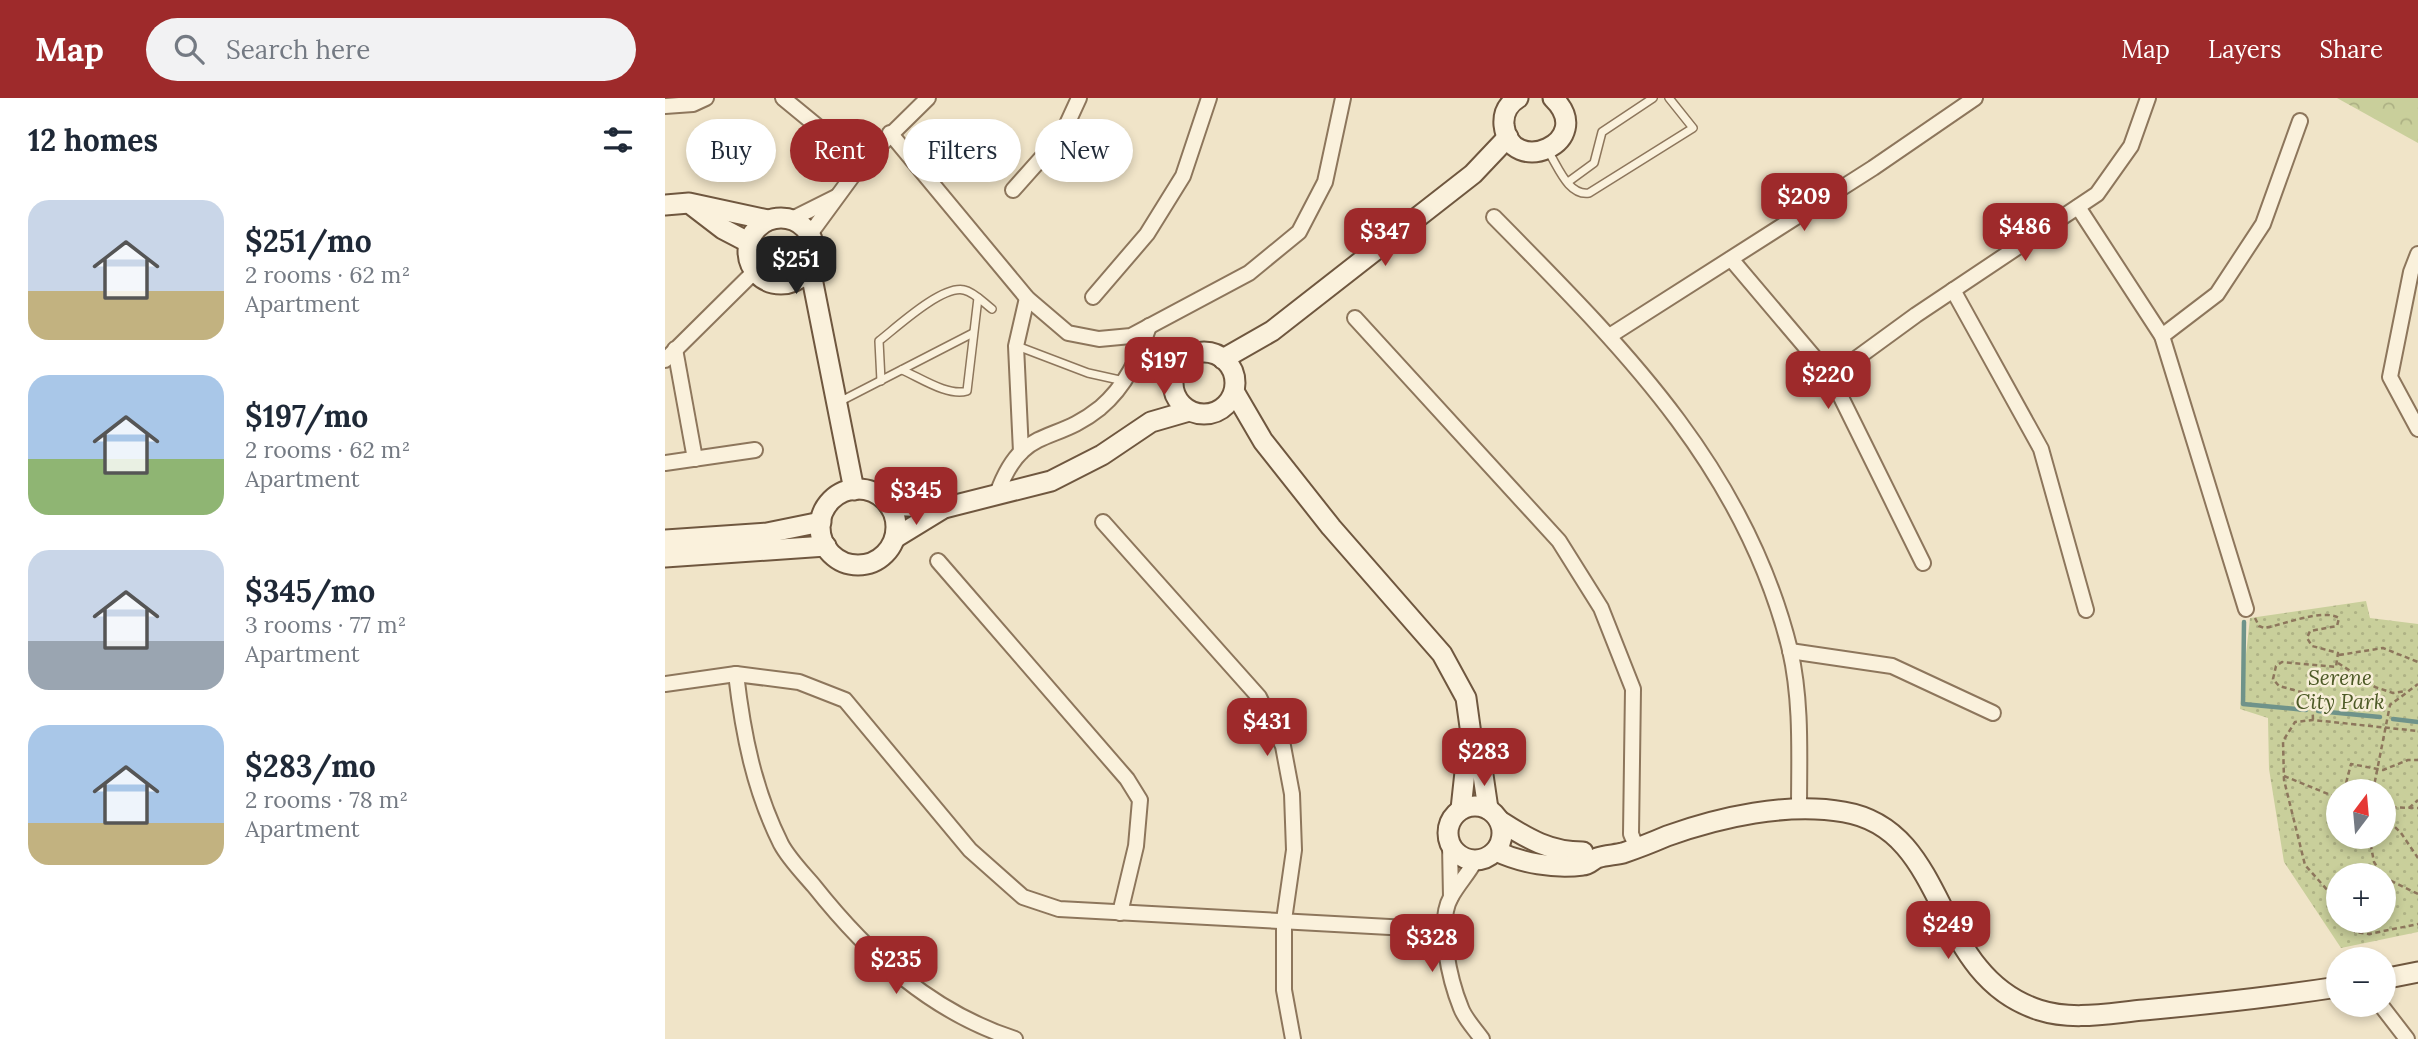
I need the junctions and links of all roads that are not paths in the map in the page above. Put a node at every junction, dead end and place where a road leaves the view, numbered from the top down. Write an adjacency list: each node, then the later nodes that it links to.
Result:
1 (706, 98): 13 (street)
2 (783, 98): 14 (street)
3 (928, 98): 16 (street)
4 (1079, 98): 23 (street)
5 (1209, 98): 39 (street)
6 (1343, 98): 45 (street)
7 (1653, 98): 22 (lane)
8 (1669, 98): 22 (lane)
9 (1975, 98): 34 (street)
10 (2148, 98): 27 (street)
11 (1512, 100): 17 (street)
12 (1562, 101): 18 (street)
13 (665, 106)
14 (809, 119)
15 (2300, 121): 49 (street)
16 (890, 133): 41 (street)
17 (1508, 137): 19 (street); 20 (street)
18 (1548, 150): 19 (street); 22 (lane)
19 (1527, 152): 20 (street)
20 (1473, 174): 46 (street)
21 (848, 182): 24 (street)
22 (1568, 182)
23 (1013, 190)
24 (837, 197): 29 (street); 31 (street)
25 (689, 203): 26 (street); 30 (street); 32 (street)
26 (665, 205)
27 (2078, 207): 38 (street); 49 (street)
28 (1494, 217): 48 (street)
29 (792, 219): 30 (street); 31 (street)
30 (768, 220): 32 (street)
31 (810, 234): 35 (street)
32 (748, 243): 36 (street)
33 (2418, 254): 63 (street)
34 (1731, 259): 48 (street); 54 (street)
35 (810, 268): 37 (street); 43 (street)
36 (754, 272): 37 (street); 51 (street)
37 (795, 282): 43 (street)
38 (1953, 290): 54 (street); 82 (street)
39 (1093, 297)
40 (978, 298): 42 (lane); 47 (lane); 55 (lane)
41 (1027, 298): 45 (street); 50 (street)
42 (992, 309)
43 (821, 316): 59 (street)
44 (1355, 318): 92 (street)
45 (1149, 326): 56 (street)
46 (1272, 331): 52 (street); 57 (street)
47 (974, 333): 53 (lane); 53 (lane)
48 (1611, 335): 83 (street)
49 (2162, 336): 81 (street)
50 (1016, 346): 56 (lane); 66 (street)
51 (670, 354): 67 (street)
52 (1223, 359): 57 (street); 58 (street)
53 (902, 370): 55 (lane)
54 (1831, 377): 80 (street)
55 (881, 381): 59 (lane)
56 (1124, 381): 66 (street)
57 (1235, 384): 61 (street); 64 (street)
58 (1173, 386): 60 (street); 62 (street)
59 (838, 402): 69 (street)
60 (1189, 411): 61 (street); 62 (street)
61 (1215, 411): 64 (street)
62 (1151, 422): 70 (street)
63 (2418, 429)
64 (1263, 441): 87 (street)
65 (755, 450): 67 (street)
66 (1021, 452): 70 (street)
67 (695, 459): 68 (street)
68 (665, 463)
69 (854, 490): 71 (street); 73 (street)
70 (997, 494): 72 (street)
71 (889, 505): 72 (street); 75 (street)
72 (944, 508): 75 (street)
73 (821, 522): 76 (street); 77 (street)
74 (1103, 522): 98 (street)
75 (895, 538): 77 (street)
76 (665, 540)
77 (826, 546): 78 (street)
78 (665, 557)
79 (938, 561): 97 (street)
80 (1923, 563)
81 (2246, 609)
82 (2086, 610)
83 (1790, 651): 86 (street); 89 (street)
84 (736, 674): 85 (street); 97 (street); 104 (street)
85 (665, 684)
86 (1993, 713)
87 (1474, 756): 88 (street); 90 (street)
88 (1461, 809): 90 (street); 91 (street)
89 (1799, 809): 92 (street); 102 (street)
90 (1494, 815): 93 (street); 94 (street)
91 (1450, 845): 95 (street); 96 (street)
92 (1637, 848): 94 (street)
93 (1496, 851): 94 (street); 95 (street)
94 (1597, 858)
95 (1475, 861): 96 (street)
96 (1451, 897): 99 (street)
97 (1120, 913): 98 (street)
98 (1284, 920): 99 (street); 106 (street)
99 (1445, 930): 107 (street)
100 (2418, 972): 101 (street)
101 (2396, 976)
102 (2326, 989)
103 (2390, 1017): 108 (street)
104 (996, 1036): 105 (street)
105 (1015, 1039)
106 (1293, 1039)
107 (1482, 1039)
108 (2407, 1039)

